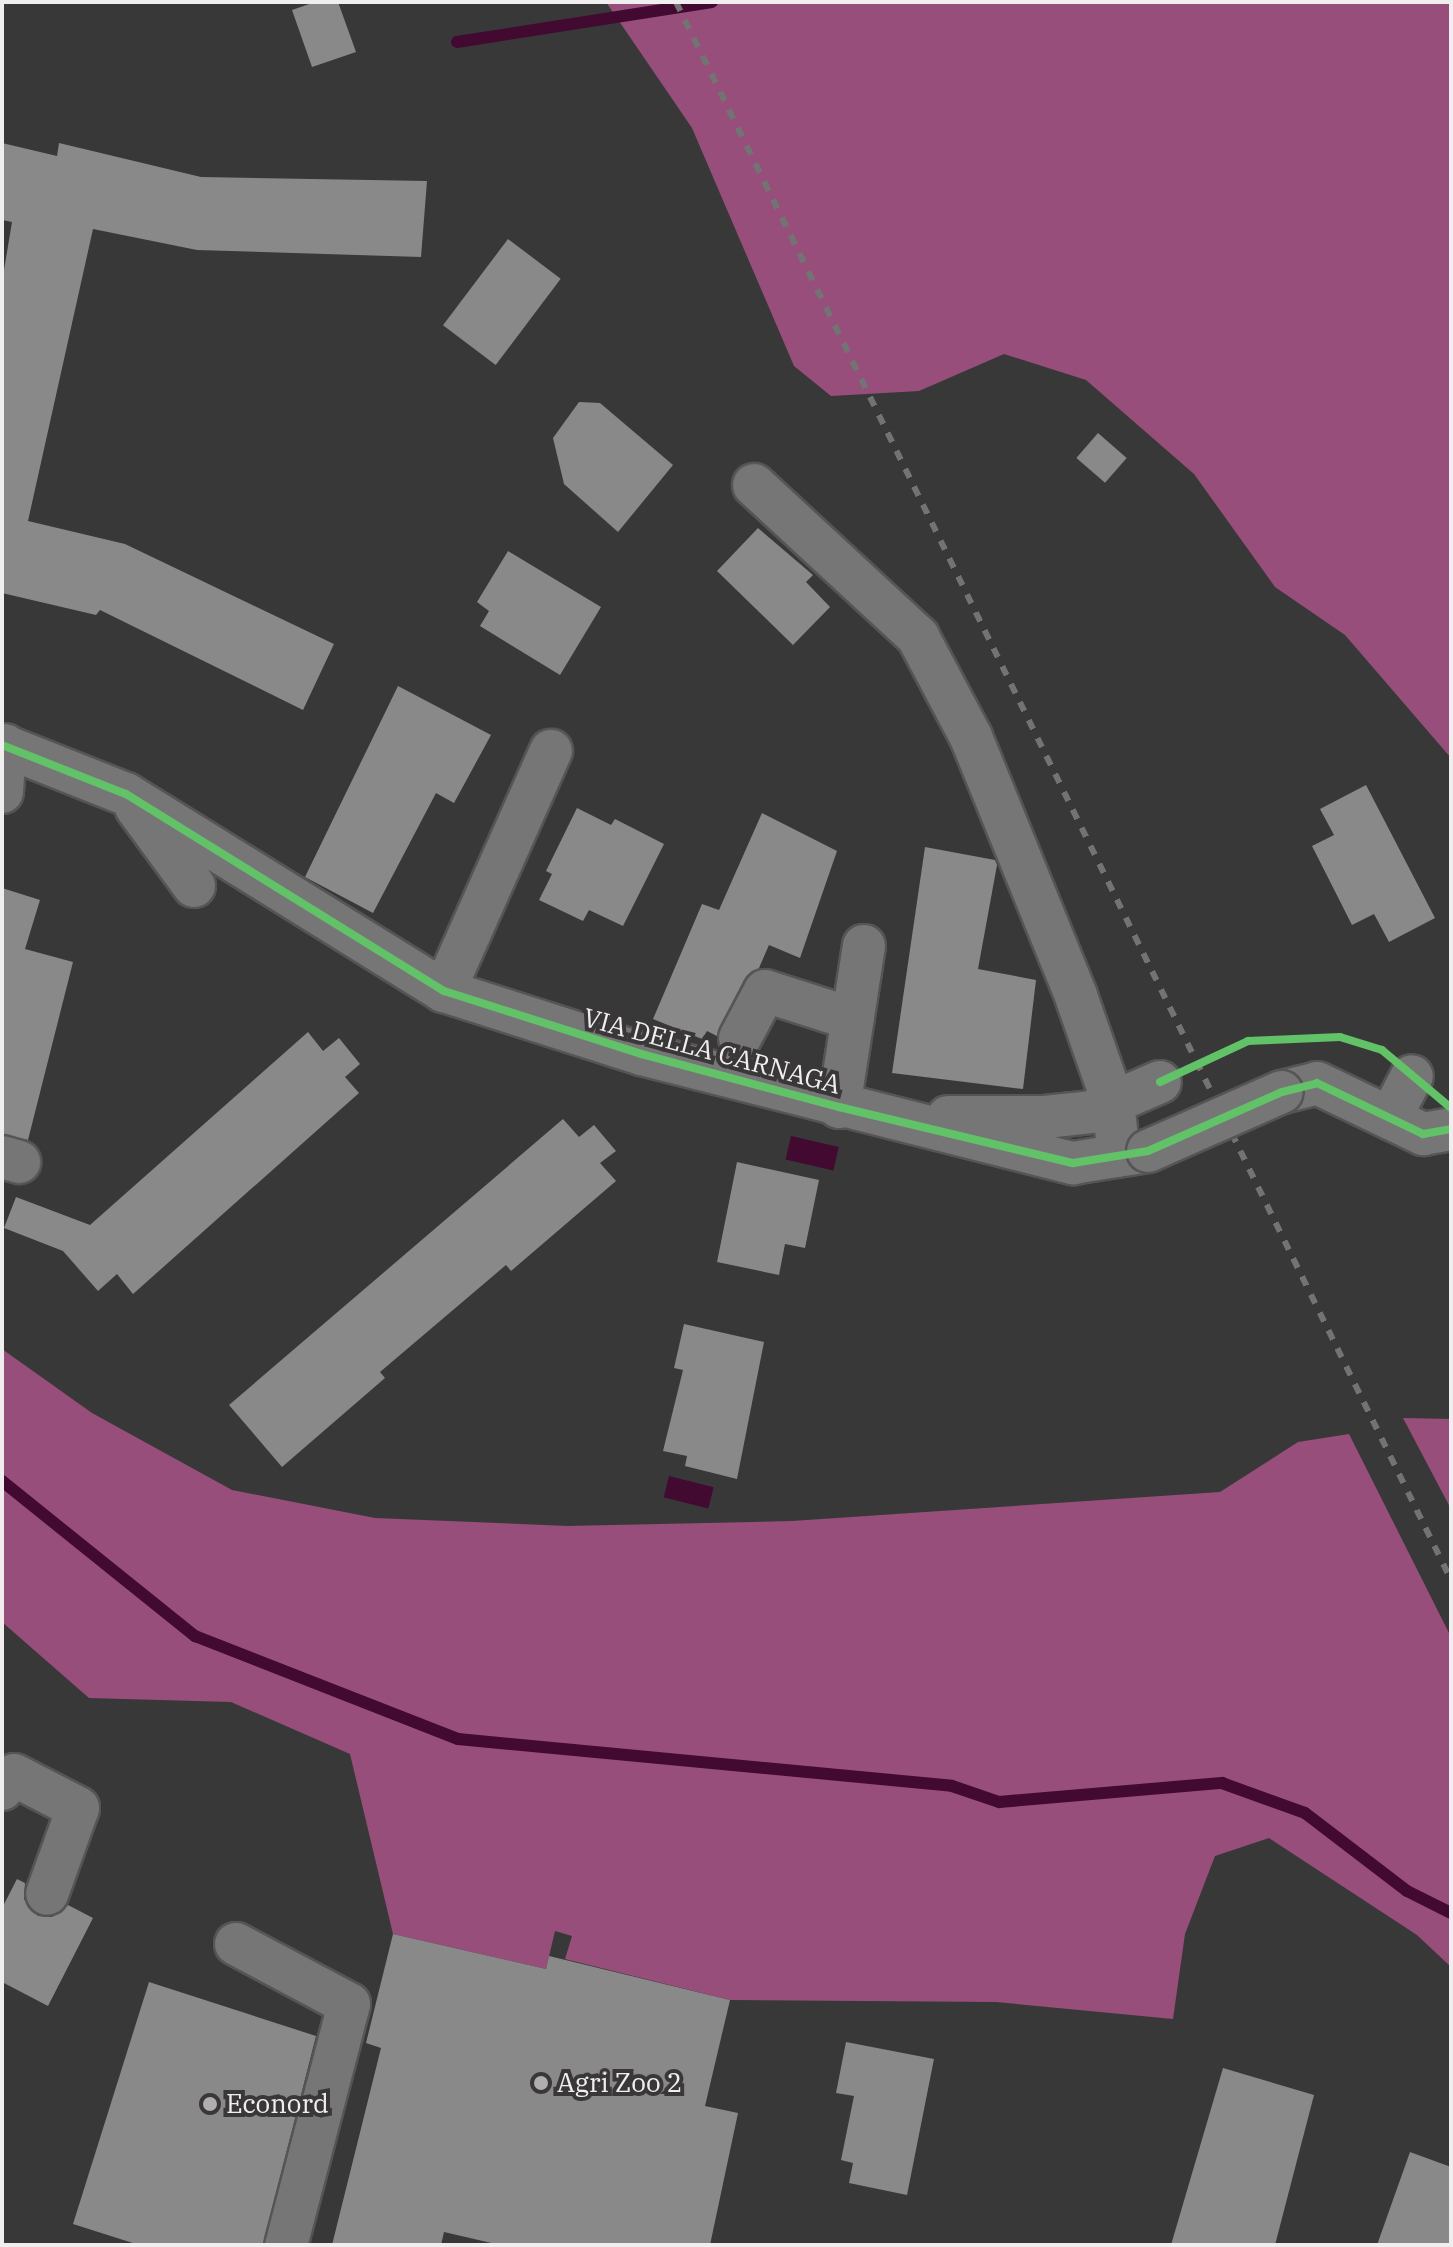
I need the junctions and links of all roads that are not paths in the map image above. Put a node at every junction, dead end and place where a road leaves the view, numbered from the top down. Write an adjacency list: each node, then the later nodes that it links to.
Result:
1 (754, 485): 13 (street)
2 (4, 745): 4 (street); 5 (street, VIA DELLA CARNAGA)
3 (551, 751): 8 (street)
4 (2, 792)
5 (126, 794): 6 (street); 8 (street, VIA DELLA CARNAGA)
6 (194, 886)
7 (864, 946): 9 (street)
8 (444, 991): 14 (street, VIA DELLA CARNAGA)
9 (853, 1019): 10 (street); 14 (street)
10 (740, 1038)
11 (1412, 1076): 16 (street)
12 (1160, 1082): 13 (street, VIA DELLA CARNAGA)
13 (1113, 1102): 15 (street, VIA DELLA CARNAGA); 18 (street)
14 (839, 1107): 15 (street, VIA DELLA CARNAGA)
15 (895, 1118): 18 (street, VIA DELLA CARNAGA)
16 (1390, 1118): 17 (street, VIA DELLA CARNAGA); 18 (street, VIA DELLA CARNAGA, bridge)
17 (1451, 1129)
18 (1133, 1154)
19 (6, 1771): 20 (street)
20 (47, 1894)
21 (236, 1944): 22 (street)
22 (286, 2245)

